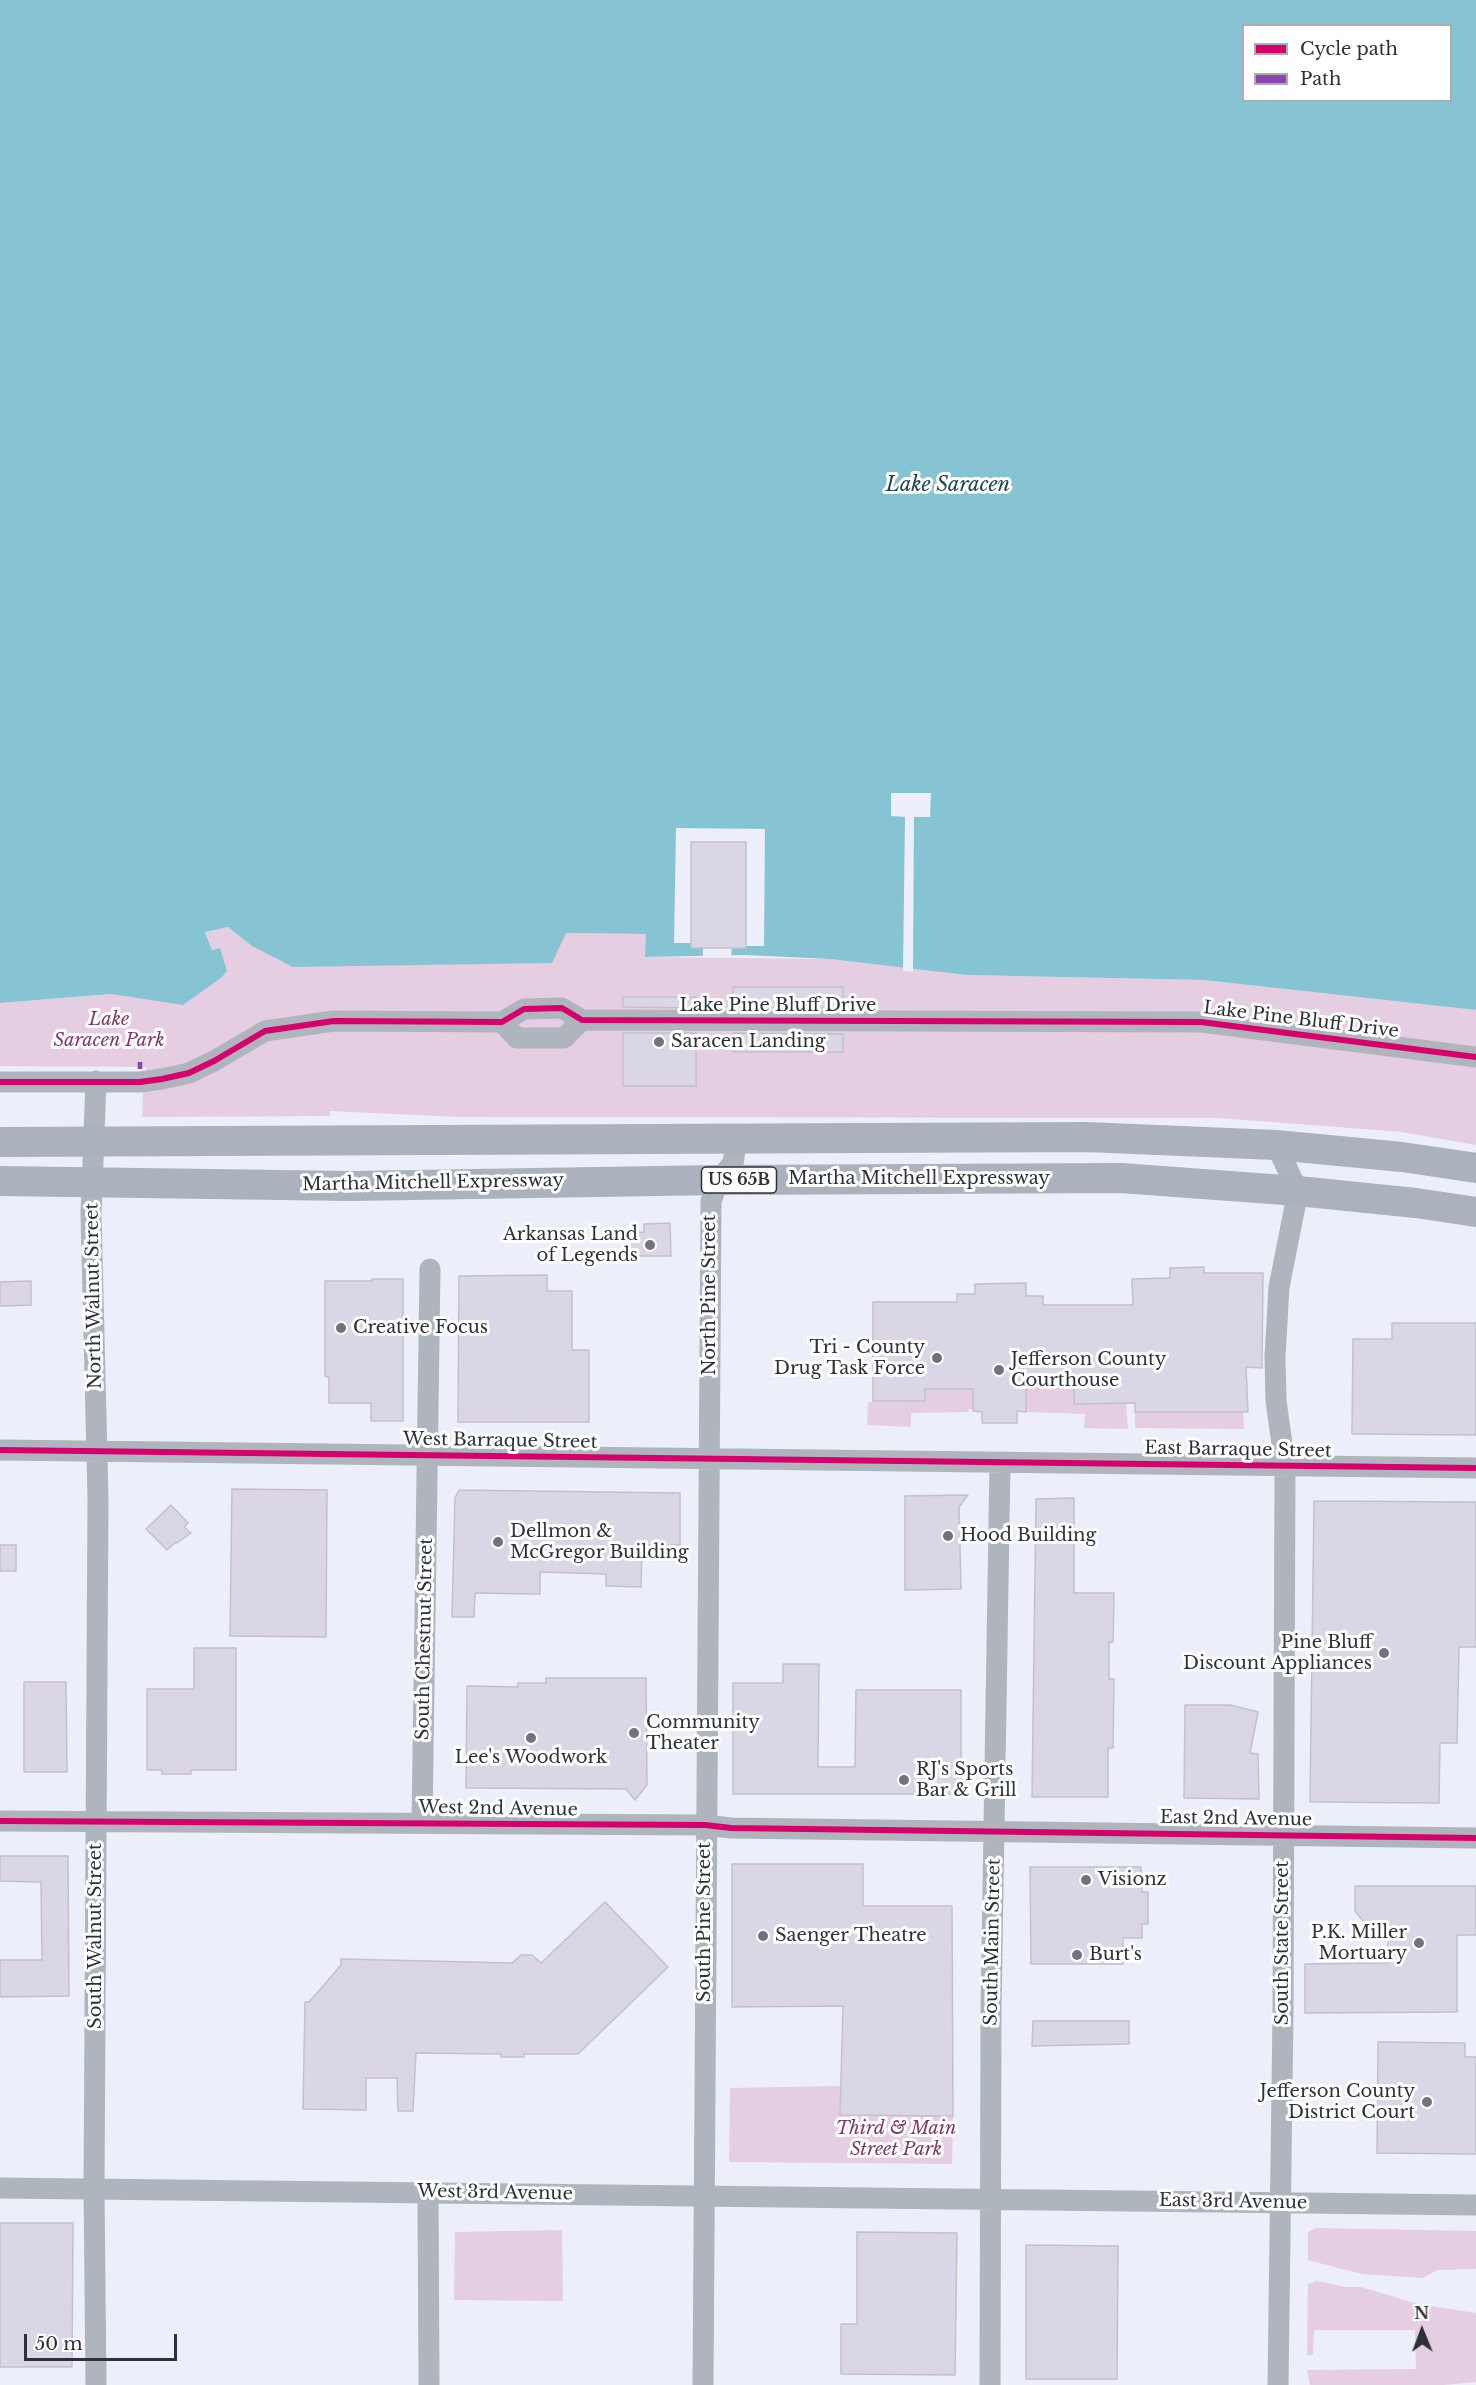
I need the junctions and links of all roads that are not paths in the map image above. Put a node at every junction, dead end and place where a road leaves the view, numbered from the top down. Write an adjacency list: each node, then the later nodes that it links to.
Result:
1 (582, 1020): 2 (street, Lake Pine Bluff Drive); 2 (street); 3 (street, Lake Pine Bluff Drive)
2 (502, 1022): 5 (street, Lake Pine Bluff Drive)
3 (1476, 1058)
4 (0, 1082): 5 (street, Lake Pine Bluff Drive)
5 (96, 1082): 8 (street, North Walnut Street)
6 (737, 1138): 8 (highway); 9 (highway); 11 (street, North Pine Street)
7 (0, 1142): 8 (highway)
8 (95, 1142): 13 (street, North Walnut Street)
9 (1276, 1145): 10 (highway); 14 (street)
10 (1476, 1168)
11 (719, 1180): 13 (highway, Martha Mitchell Expressway / US 65B); 14 (highway, Martha Mitchell Expressway / US 65B); 20 (street, North Pine Street)
12 (0, 1181): 13 (highway, Martha Mitchell Expressway / US 65B)
13 (93, 1182): 18 (street, North Walnut Street)
14 (1298, 1191): 15 (highway, Martha Mitchell Expressway / US 65B); 22 (street, South State Street)
15 (1476, 1212)
16 (430, 1269): 19 (street, South Chestnut Street)
17 (0, 1450): 18 (street, West Barraque Street)
18 (97, 1450): 19 (street, West Barraque Street); 25 (street, South Walnut Street)
19 (429, 1456): 20 (street, West Barraque Street); 26 (street, South Chestnut Street)
20 (709, 1460): 21 (street, West Barraque Street); 27 (street, South Pine Street)
21 (1000, 1462): 22 (street, East Barraque Street); 28 (street, South Main Street)
22 (1285, 1465): 23 (street, East Barraque Street); 29 (street, South State Street)
23 (1476, 1468)
24 (0, 1821): 25 (street, West 2nd Avenue)
25 (96, 1822): 26 (street, West 2nd Avenue); 32 (street, South Walnut Street)
26 (422, 1823): 27 (street, West 2nd Avenue)
27 (705, 1825): 28 (street, West 2nd Avenue); 34 (street, South Pine Street)
28 (995, 1831): 29 (street, East 2nd Avenue); 35 (street, South Main Street)
29 (1282, 1834): 30 (street, East 2nd Avenue); 36 (street, South State Street)
30 (1476, 1838)
31 (0, 2188): 32 (street, West 3rd Avenue)
32 (94, 2188): 33 (street, West 3rd Avenue); 38 (street, South Walnut Street)
33 (428, 2192): 34 (street, West 3rd Avenue); 39 (street)
34 (704, 2196): 35 (street, West 3rd Avenue); 40 (street, South Pine Street)
35 (990, 2199): 36 (street, East 3rd Avenue); 41 (street, South Main Street)
36 (1280, 2203): 37 (street, East 3rd Avenue); 42 (street, South State Street)
37 (1476, 2205)
38 (96, 2385)
39 (429, 2385)
40 (703, 2385)
41 (990, 2385)
42 (1278, 2385)

